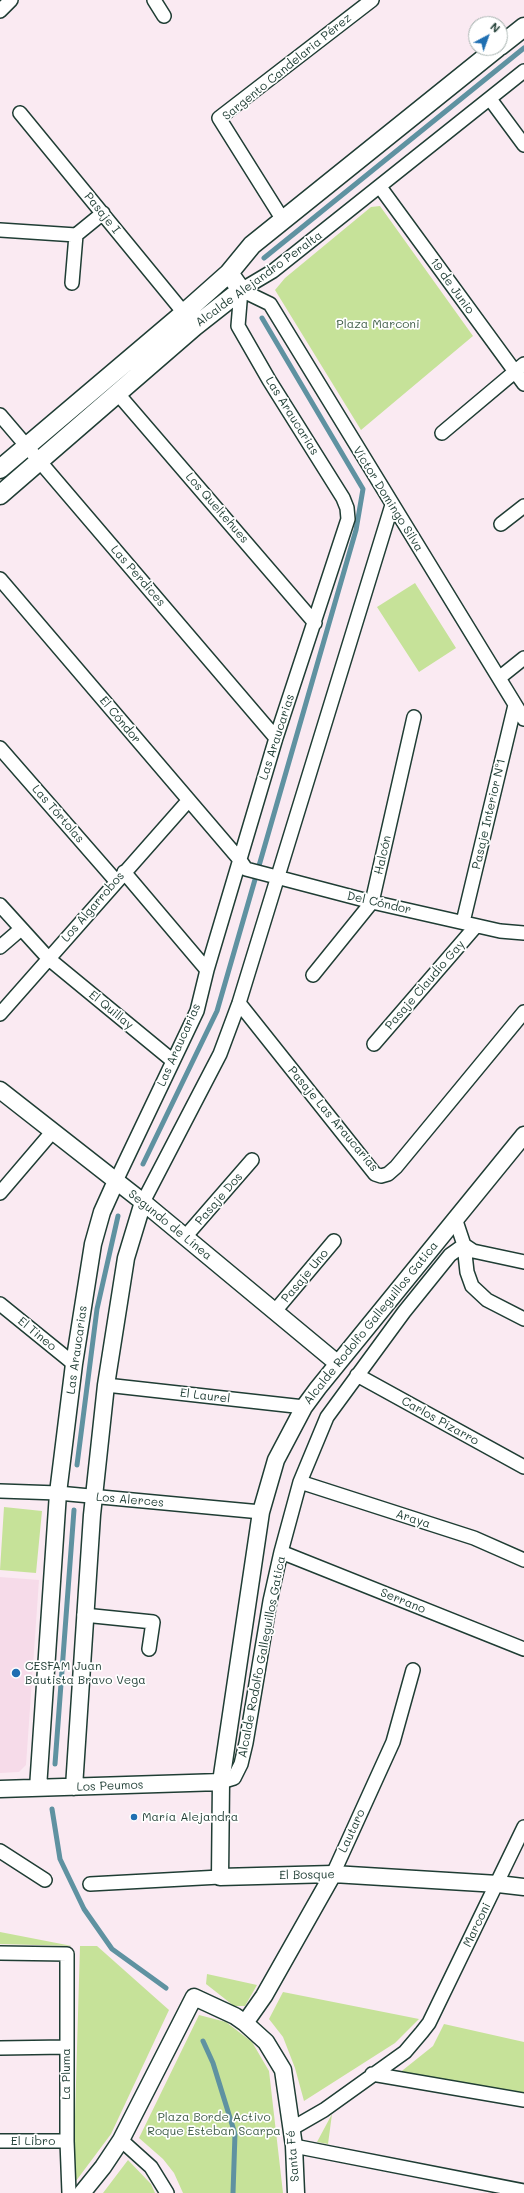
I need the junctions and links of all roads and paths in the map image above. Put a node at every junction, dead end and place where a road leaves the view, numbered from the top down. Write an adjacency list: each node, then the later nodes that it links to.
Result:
1 (11, 0): 4 (street)
2 (154, 0): 5 (street)
3 (372, 0): 15 (street, Sargento Candelaria Pérez)
4 (0, 11)
5 (164, 16)
6 (524, 26): 7 (main road)
7 (508, 39)
8 (487, 56): 15 (main road, Alcalde Alejandro Peralta)
9 (524, 71): 10 (street, Alcalde Alejandro Peralta)
10 (490, 99): 12 (street); 13 (street, Alcalde Alejandro Peralta)
11 (20, 113): 14 (street, Pasaje I)
12 (524, 145)
13 (380, 187): 20 (street, Alcalde Alejandro Peralta); 22 (street, 19 de Junio)
14 (102, 214): 17 (street); 21 (street, Pasaje I)
15 (283, 220): 18 (main road, Alcalde Alejandro Peralta)
16 (0, 230): 17 (street)
17 (76, 235): 19 (street)
18 (229, 273): 20 (main road); 21 (main road, Alcalde Alejandro Peralta)
19 (72, 283)
20 (241, 290): 24 (main road, Alcalde Alejandro Peralta); 31 (street, Víctor Domingo Silva); 35 (street, Las Araucarias)
21 (184, 313): 27 (main road, Alcalde Alejandro Peralta)
22 (520, 368): 23 (street, 19 de Junio); 26 (street)
23 (524, 384)
24 (118, 394): 28 (main road, Alcalde Alejandro Peralta); 35 (street, Los Queltehues)
25 (0, 415): 27 (street, Las Perdices)
26 (442, 433)
27 (26, 446): 28 (street, Las Perdices); 29 (main road, Alcalde Alejandro Peralta)
28 (39, 462): 30 (main road, Alcalde Alejandro Peralta); 41 (street, Las Perdices)
29 (0, 469)
30 (0, 496)
31 (392, 505): 37 (street, Víctor Domingo Silva); 46 (street)
32 (524, 506): 33 (street)
33 (501, 524)
34 (0, 580): 43 (street, El Cóndor)
35 (315, 623): 41 (street, Las Araucarias)
36 (524, 658): 37 (street)
37 (499, 678): 38 (street, Víctor Domingo Silva)
38 (515, 705): 40 (street, Víctor Domingo Silva); 49 (street, Pasaje Interior Nº1)
39 (414, 717): 47 (street, Halcón)
40 (524, 720)
41 (276, 738): 44 (street, Las Araucarias)
42 (0, 748): 45 (street, Las Tórtolas)
43 (188, 801): 44 (street, El Cóndor); 45 (street, Los Algarrobos)
44 (243, 865): 46 (street, Del Cóndor); 54 (street, Las Araucarias)
45 (120, 876): 53 (street, Los Algarrobos); 54 (street, Las Tórtolas)
46 (273, 877): 47 (street, Del Cóndor); 56 (street)
47 (372, 902): 49 (street, Del Cóndor); 55 (street, Halcón)
48 (0, 905): 50 (street, El Quillay)
49 (470, 924): 51 (street, Del Cóndor); 59 (street, Pasaje Claudio Gay)
50 (20, 929): 52 (street); 53 (street, El Quillay)
51 (524, 933)
52 (0, 947)
53 (49, 959): 58 (street, Los Algarrobos); 60 (street, El Quillay)
54 (207, 970): 60 (street, Las Araucarias)
55 (313, 975)
56 (239, 1004): 57 (street, Pasaje Las Araucarias); 67 (street)
57 (524, 1012)
58 (0, 1014)
59 (374, 1044)
60 (173, 1061): 65 (street, Las Araucarias)
61 (0, 1090): 62 (street, Segundo de Línea)
62 (53, 1131): 65 (street, Segundo de Línea); 66 (street)
63 (524, 1136): 68 (street, Alcalde Rodolfo Galleguillos Gatica)
64 (252, 1160): 69 (street, Pasaje Dos)
65 (116, 1181): 67 (street, Segundo de Línea); 77 (street, Las Araucarias)
66 (0, 1193)
67 (142, 1202): 69 (street, Segundo de Línea); 79 (street)
68 (455, 1218): 71 (street); 76 (street, Alcalde Rodolfo Galleguillos Gatica)
69 (185, 1237): 74 (street, Segundo de Línea)
70 (334, 1241): 74 (street, Pasaje Uno)
71 (464, 1245): 72 (street); 75 (street); 78 (street, Alcalde Rodolfo Galleguillos Gatica)
72 (524, 1262)
73 (0, 1304): 77 (street, El Tineo)
74 (275, 1310): 76 (street, Segundo de Línea)
75 (524, 1319)
76 (337, 1363): 80 (street, Alcalde Rodolfo Galleguillos Gatica)
77 (74, 1364): 84 (street, Las Araucarias)
78 (357, 1375): 81 (street, Carlos Pizarro); 82 (street, Alcalde Rodolfo Galleguillos Gatica)
79 (106, 1384): 80 (street, El Laurel); 85 (street)
80 (304, 1408): 86 (street, Alcalde Rodolfo Galleguillos Gatica)
81 (524, 1467)
82 (300, 1482): 87 (street, Alcalde Rodolfo Galleguillos Gatica); 88 (street, Araya)
83 (0, 1491): 84 (street, Los Alerces)
84 (58, 1493): 85 (street, Los Alerces); 95 (street, Las Araucarias)
85 (93, 1496): 86 (street, Los Alerces); 89 (street)
86 (261, 1512): 93 (street, Alcalde Rodolfo Galleguillos Gatica)
87 (282, 1552): 91 (street, Serrano); 93 (street, Alcalde Rodolfo Galleguillos Gatica)
88 (524, 1560)
89 (84, 1616): 90 (street); 94 (street)
90 (149, 1649)
91 (524, 1649)
92 (413, 1670): 99 (street, Lautaro)
93 (221, 1782): 94 (street, Los Peumos); 100 (street, Alcalde Rodolfo Galleguillos Gatica)
94 (74, 1787): 95 (street, Los Peumos)
95 (38, 1788): 96 (street, Los Peumos)
96 (0, 1789)
97 (524, 1827): 103 (street, Marconi)
98 (0, 1851): 101 (street)
99 (333, 1874): 100 (street, El Bosque); 103 (street, El Bosque); 106 (street, Lautaro)
100 (220, 1877): 102 (street, El Bosque)
101 (45, 1880)
102 (90, 1884)
103 (498, 1884): 104 (street, El Bosque); 109 (street, Marconi)
104 (524, 1887)
105 (0, 1953): 107 (street, La Pluma)
106 (245, 2023): 111 (street, Santa Fé); 112 (street, Santa Fé)
107 (66, 2047): 108 (street); 113 (street, La Pluma)
108 (0, 2048)
109 (372, 2074): 110 (street); 111 (street, Marconi)
110 (524, 2100)
111 (291, 2129): 115 (street, Santa Fé)
112 (121, 2140): 119 (street); 120 (street)
113 (66, 2141): 114 (street, El Libro); 118 (street, La Pluma)
114 (0, 2142)
115 (294, 2146): 116 (street); 121 (street, Santa Fé)
116 (491, 2189): 117 (street)
117 (524, 2191)
118 (69, 2193)
119 (82, 2193)
120 (167, 2193)
121 (296, 2193)

